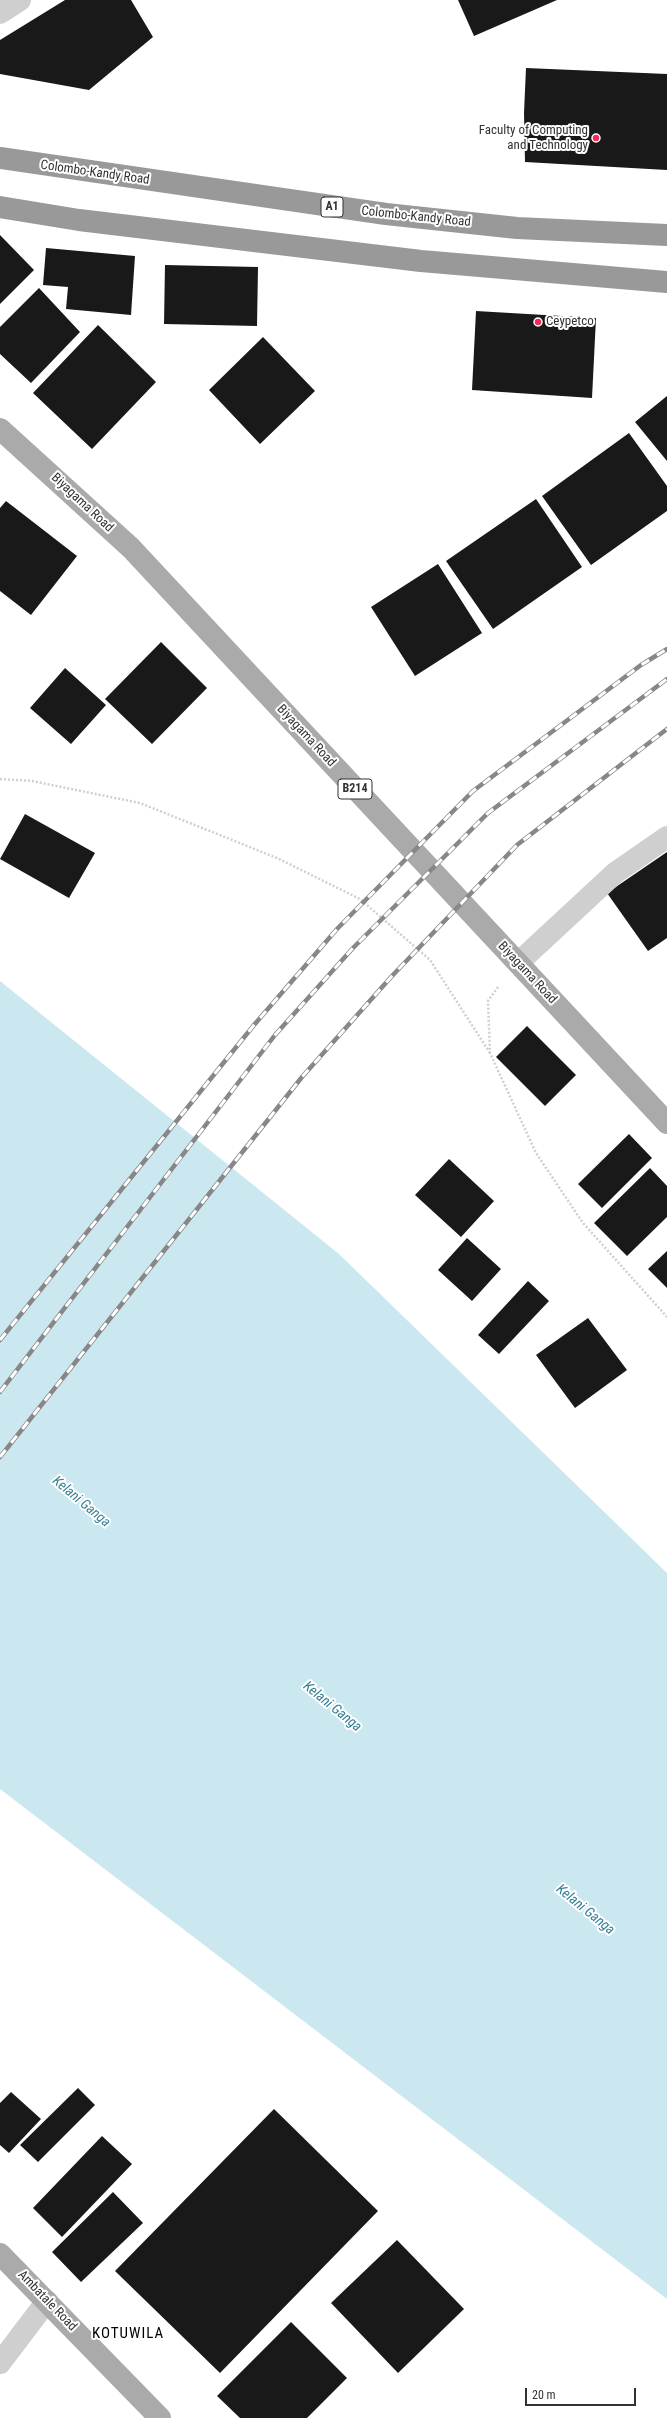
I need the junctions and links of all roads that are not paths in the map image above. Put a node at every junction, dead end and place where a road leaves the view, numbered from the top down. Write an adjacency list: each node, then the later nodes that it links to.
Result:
1 (20, 0): 2 (street)
2 (0, 13)
3 (0, 158): 5 (highway, Colombo-Kandy Road / A1)
4 (0, 207): 6 (highway)
5 (667, 235)
6 (667, 282)
7 (0, 417): 9 (main road, Biyagama Road / B214)
8 (0, 429): 9 (main road, Biyagama Road / B214)
9 (37, 462): 11 (main road, Biyagama Road / B214)
10 (667, 836): 11 (street)
11 (518, 963): 12 (main road, Biyagama Road / B214)
12 (667, 1123)
13 (0, 2254): 14 (main road, Ambatale Road)
14 (47, 2301): 15 (street); 16 (main road, Ambatale Road)
15 (0, 2363)
16 (160, 2418)

